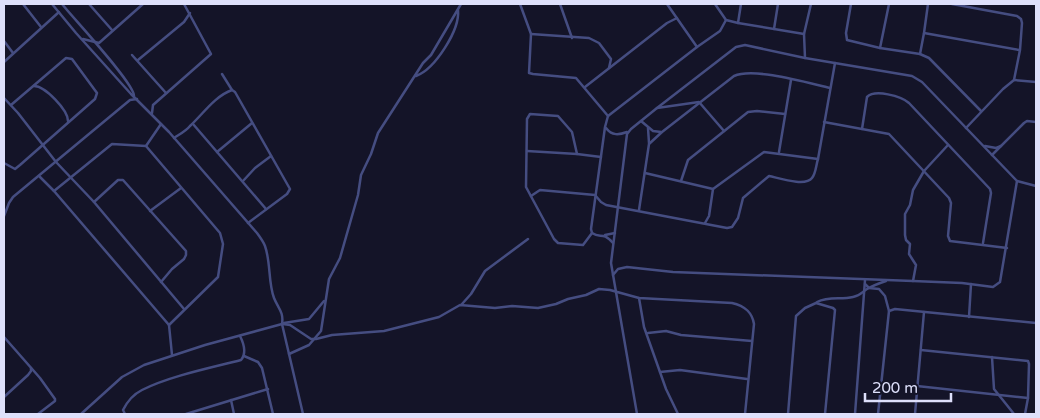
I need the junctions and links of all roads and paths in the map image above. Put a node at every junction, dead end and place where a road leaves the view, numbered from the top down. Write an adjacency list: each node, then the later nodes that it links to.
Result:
1 (23, 4): 25 (street)
2 (52, 4): 20 (street)
3 (62, 4): 34 (street)
4 (89, 4): 27 (street)
5 (184, 4): 21 (street)
6 (461, 4): 19 (street)
7 (520, 4): 29 (street)
8 (560, 4): 32 (street)
9 (667, 4): 22 (street)
10 (715, 4): 23 (street)
11 (741, 4): 24 (street)
12 (778, 4): 26 (street)
13 (811, 4): 30 (street)
14 (852, 4): 38 (street)
15 (889, 4): 38 (street)
16 (928, 4): 28 (street)
17 (952, 4): 39 (street)
18 (140, 5): 27 (street)
19 (458, 9): 52 (street); 52 (street)
20 (59, 12): 25 (street); 31 (street)
21 (190, 13): 46 (street); 60 (street)
22 (677, 18): 36 (street); 47 (street)
23 (726, 20): 24 (street); 36 (street)
24 (738, 23): 26 (street)
25 (41, 28): 40 (street)
26 (774, 29): 30 (street)
27 (112, 30): 35 (street)
28 (924, 33): 39 (street); 41 (street)
29 (531, 34): 32 (street); 57 (street)
30 (804, 34): 44 (street)
31 (80, 38): 34 (street); 43 (street)
32 (572, 38): 45 (street)
33 (4, 41): 40 (street)
34 (94, 42): 35 (street); 37 (street)
35 (99, 43): 37 (street)
36 (697, 47): 76 (street)
37 (99, 48): 43 (street); 62 (street)
38 (880, 48): 41 (street)
39 (1020, 50): 54 (street)
40 (13, 53): 48 (street)
41 (920, 54): 73 (street)
42 (132, 55): 46 (street)
43 (99, 57): 61 (street)
44 (805, 58): 49 (street); 71 (street)
45 (611, 59): 47 (street); 50 (street)
46 (138, 60): 60 (street)
47 (620, 60): 50 (street)
48 (4, 62)
49 (835, 63): 58 (street); 86 (street)
50 (608, 69): 57 (street)
51 (222, 74): 59 (street)
52 (414, 77): 148 (street)
53 (791, 80): 58 (street); 66 (street); 75 (street)
54 (1014, 80): 55 (street); 73 (street)
55 (1036, 82)
56 (34, 86): 68 (street); 78 (street); 78 (street)
57 (585, 87): 76 (street)
58 (831, 88): 80 (street)
59 (232, 90): 79 (street); 83 (street)
60 (166, 93): 69 (street)
61 (131, 94): 62 (street); 64 (street)
62 (134, 96): 65 (street)
63 (4, 98): 68 (street)
64 (130, 100): 65 (street); 106 (street)
65 (138, 100): 67 (street)
66 (699, 102): 70 (street); 72 (street); 88 (street)
67 (142, 104): 69 (street); 74 (street)
68 (11, 105): 92 (street)
69 (153, 105): 74 (street)
70 (686, 105): 71 (street); 72 (street)
71 (657, 108): 77 (street)
72 (691, 109): 90 (street)
73 (981, 111): 86 (street)
74 (153, 114): 82 (street)
75 (785, 114): 88 (street); 100 (street)
76 (608, 116): 84 (street)
77 (641, 121): 85 (street); 89 (street)
78 (68, 122): 92 (street)
79 (252, 122): 99 (street); 102 (street)
80 (824, 122): 87 (street); 105 (street)
81 (1036, 122): 97 (street)
82 (161, 124): 91 (street); 95 (street)
83 (192, 124): 91 (street); 99 (street)
84 (605, 127): 89 (street); 104 (street)
85 (648, 127): 90 (street); 93 (street)
86 (966, 128): 96 (street)
87 (862, 129): 94 (street); 108 (street)
88 (724, 131): 113 (street)
89 (628, 132): 122 (street)
90 (662, 132): 93 (street)
91 (174, 138): 127 (street)
92 (44, 144): 106 (street); 107 (street)
93 (649, 144): 109 (street)
94 (948, 144): 108 (street); 134 (street)
95 (146, 146): 111 (street); 116 (street)
96 (983, 146): 97 (street); 103 (street)
97 (1002, 146): 103 (street)
98 (527, 151): 101 (street); 101 (street); 120 (street)
99 (217, 152): 112 (street)
100 (779, 153): 105 (street); 117 (street)
101 (576, 154): 104 (street)
102 (272, 155): 112 (street); 123 (street)
103 (992, 155): 114 (street)
104 (601, 157): 119 (street)
105 (818, 159): 128 (street)
106 (56, 162): 110 (street); 111 (street)
107 (4, 163)
108 (924, 171): 134 (street); 138 (street)
109 (645, 173): 113 (street); 124 (street)
110 (40, 177): 118 (street); 126 (street)
111 (72, 177): 118 (street); 121 (street)
112 (243, 181): 123 (street)
113 (681, 181): 117 (street)
114 (1017, 181): 115 (street); 135 (street)
115 (1036, 186)
116 (181, 188): 125 (street); 151 (street)
117 (714, 189): 128 (street)
118 (54, 190): 157 (street)
119 (595, 195): 120 (street); 122 (street); 129 (street)
120 (531, 196): 129 (street)
121 (94, 202): 125 (street); 139 (street)
122 (618, 206): 124 (street); 130 (street)
123 (266, 209): 127 (street)
124 (639, 210): 128 (street)
125 (150, 211): 139 (street)
126 (4, 216)
127 (248, 224): 156 (street)
128 (706, 224)
129 (592, 232): 131 (street)
130 (614, 232): 131 (street); 133 (street)
131 (605, 235): 133 (street)
132 (528, 239): 150 (street)
133 (613, 243): 136 (street)
134 (983, 244): 135 (street)
135 (1007, 248): 142 (street)
136 (613, 275): 140 (street); 146 (street)
137 (888, 280): 138 (street); 140 (street); 141 (street)
138 (913, 281): 142 (street)
139 (160, 282): 151 (street)
140 (865, 282): 143 (street); 145 (street)
141 (882, 282): 143 (street); 144 (street)
142 (971, 284): 154 (street)
143 (869, 288): 144 (street); 145 (street)
144 (879, 289): 152 (street)
145 (865, 291): 149 (street); 191 (street)
146 (616, 292): 147 (street); 150 (street); 186 (street)
147 (639, 298): 158 (street); 162 (street)
148 (324, 301): 156 (street); 161 (street)
149 (816, 303): 189 (street); 190 (street)
150 (460, 305): 161 (street)
151 (184, 309): 157 (street)
152 (889, 311): 153 (street); 192 (street)
153 (924, 312): 154 (street); 165 (street)
154 (969, 316): 155 (street)
155 (1036, 323)
156 (282, 324): 159 (street); 161 (street); 166 (street)
157 (169, 325): 167 (street)
158 (648, 333): 162 (street); 171 (street)
159 (240, 336): 167 (street); 168 (street)
160 (4, 337): 163 (street)
161 (316, 339): 166 (street)
162 (752, 340): 172 (street)
163 (8, 342): 164 (street); 170 (street)
164 (4, 346)
165 (921, 350): 169 (street); 173 (street)
166 (289, 354): 185 (street)
167 (172, 356): 180 (street)
168 (244, 356): 174 (street); 181 (street)
169 (992, 357): 175 (street); 177 (street)
170 (32, 368): 176 (street); 179 (street)
171 (660, 372): 172 (street); 187 (street)
172 (747, 379): 188 (street)
173 (917, 386): 175 (street); 193 (street)
174 (268, 389): 178 (street); 184 (street)
175 (1000, 395): 177 (street); 194 (street)
176 (4, 397)
177 (1028, 398): 195 (street)
178 (231, 400): 182 (street); 183 (street)
179 (38, 414)
180 (80, 414)
181 (125, 414)
182 (186, 414)
183 (234, 414)
184 (272, 414)
185 (302, 414)
186 (637, 414)
187 (678, 414)
188 (744, 414)
189 (788, 414)
190 (825, 414)
191 (855, 414)
192 (878, 414)
193 (915, 414)
194 (1014, 414)
195 (1025, 414)

